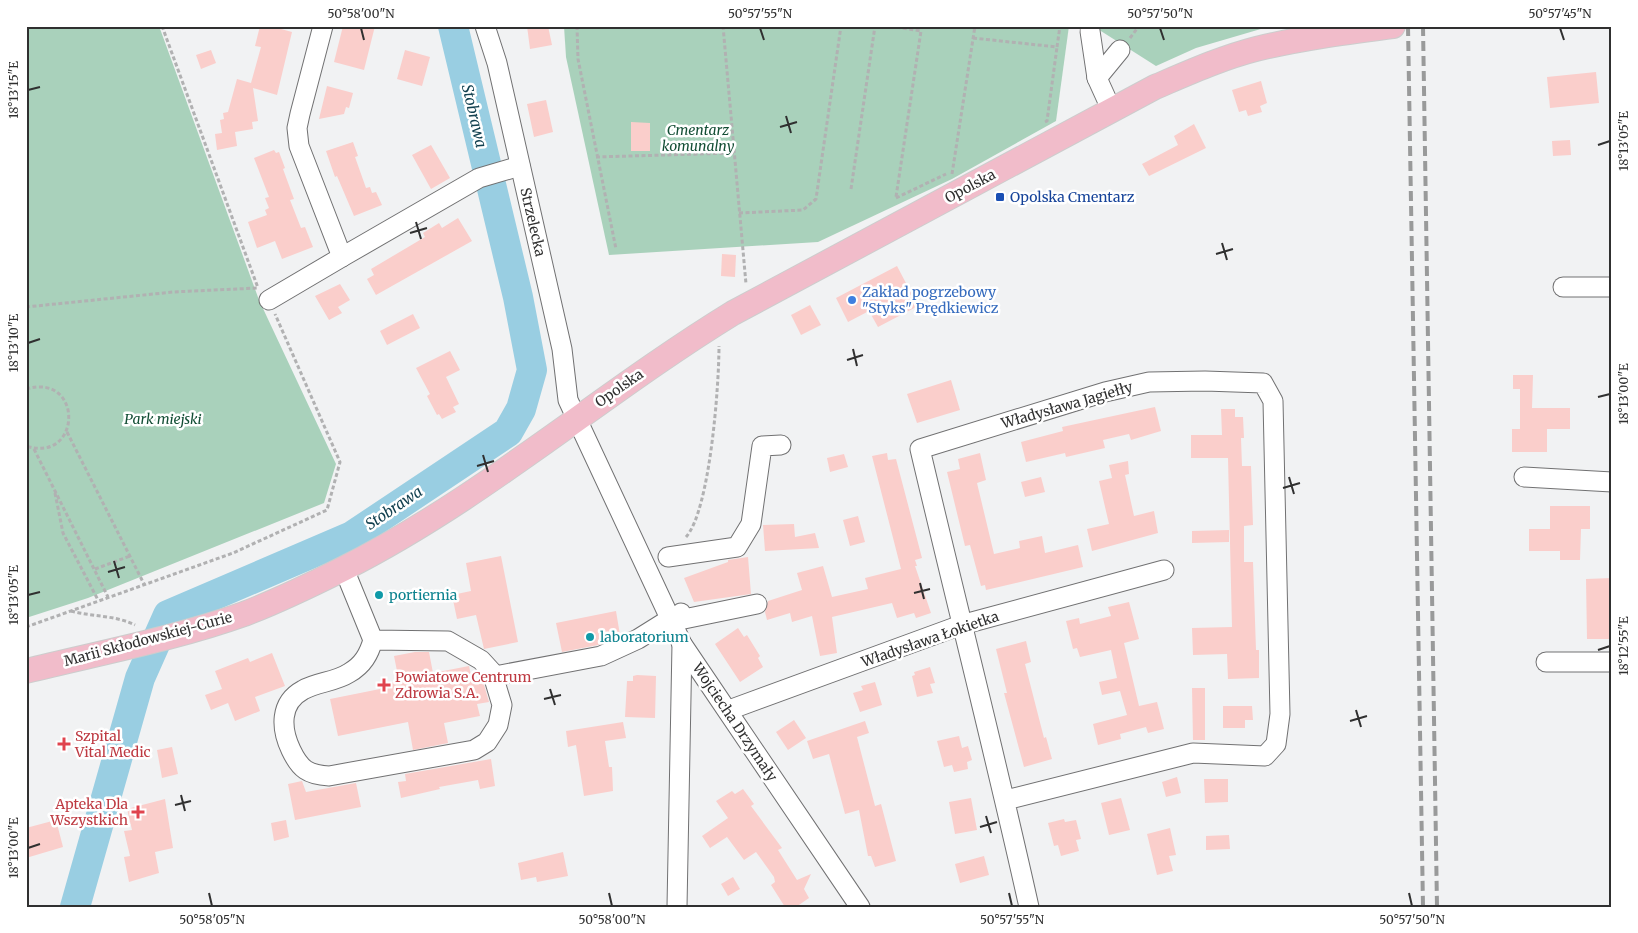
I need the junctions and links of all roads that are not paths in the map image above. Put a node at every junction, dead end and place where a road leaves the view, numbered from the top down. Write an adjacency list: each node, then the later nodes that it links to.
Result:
1 (323, 26): 9 (street)
2 (485, 26): 8 (street, Strzelecka)
3 (1394, 26): 7 (main road, Opolska)
4 (1090, 31): 6 (street)
5 (1120, 50): 6 (street)
6 (1097, 78): 7 (street)
7 (1112, 111): 13 (main road, Opolska)
8 (520, 166): 9 (street); 13 (street, Strzelecka)
9 (342, 258): 12 (street)
10 (1562, 287): 11 (street)
11 (1612, 287)
12 (263, 294)
13 (576, 418): 18 (main road, Marii Skłodowskiej-Curie); 21 (street, Wojciecha Drzymały)
14 (781, 445): 17 (street)
15 (1524, 476): 16 (street)
16 (1612, 482)
17 (668, 557)
18 (344, 569): 23 (street); 27 (main road, Marii Skłodowskiej-Curie)
19 (1164, 570): 22 (street, Władysława Łokietka)
20 (757, 604): 21 (street)
21 (676, 616): 24 (street, Wojciecha Drzymały); 28 (street)
22 (961, 625): 29 (street, Władysława Łokietka); 30 (street, Władysława Jagiełły); 30 (street, Władysława Jagiełły)
23 (373, 640): 28 (street); 28 (street)
24 (682, 644): 29 (street, Wojciecha Drzymały); 31 (street)
25 (1546, 662): 26 (street)
26 (1612, 662)
27 (26, 671)
28 (495, 676)
29 (729, 710): 32 (street, Wojciecha Drzymały)
30 (1006, 800): 33 (street, Władysława Jagiełły)
31 (677, 907)
32 (860, 907)
33 (1029, 907)

